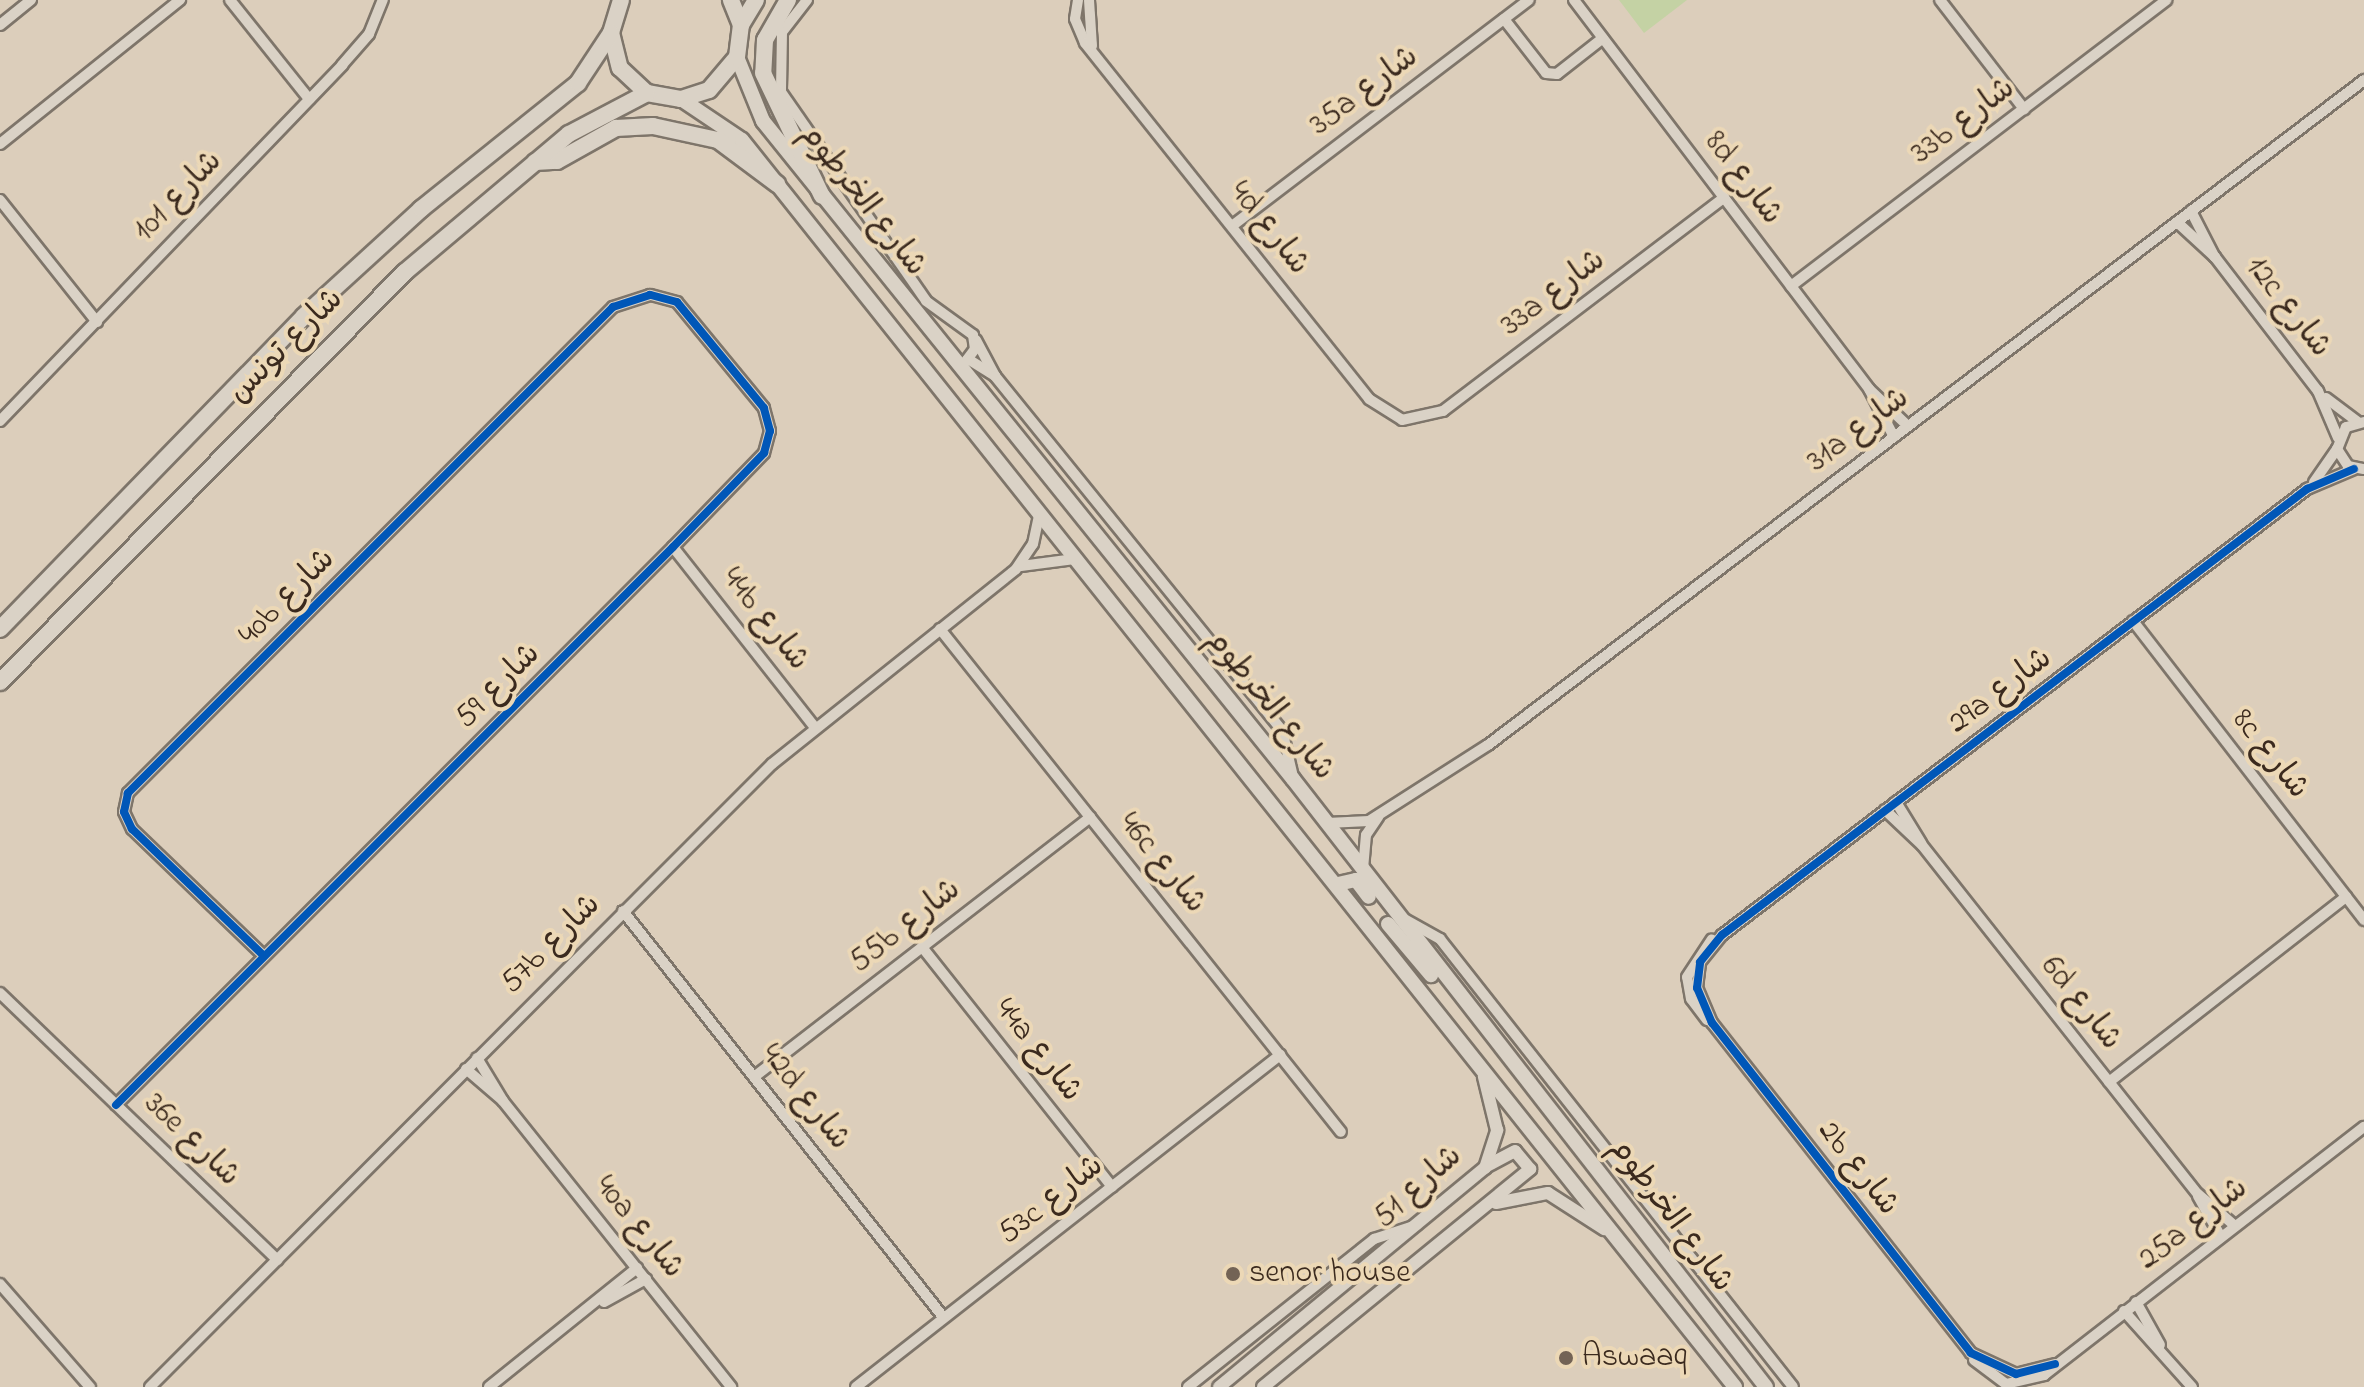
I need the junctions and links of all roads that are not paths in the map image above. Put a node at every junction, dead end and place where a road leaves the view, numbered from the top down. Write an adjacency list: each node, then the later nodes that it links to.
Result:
1 (31, 0): 19 (street)
2 (180, 0): 29 (street)
3 (230, 0): 26 (street)
4 (383, 0): 26 (street, شارع 101)
5 (731, 0): 20 (main road)
6 (756, 0): 20 (main road)
7 (788, 0): 32 (main road)
8 (807, 0): 42 (street)
9 (1078, 0): 17 (street)
10 (1089, 0): 17 (street)
11 (1529, 0): 18 (street, 35a شارع)
12 (1574, 0): 22 (street, 8d شارع)
13 (1940, 0): 28 (street)
14 (2167, 0): 16 (street, 33b شارع)
15 (617, 3): 21 (main road)
16 (2152, 5): 28 (street, 33b شارع)
17 (1080, 13): 37 (street, 4d شارع)
18 (1504, 19): 22 (street); 37 (street, 35a شارع)
19 (0, 25)
20 (741, 25): 23 (main road)
21 (611, 33): 25 (main road); 60 (main road, شارع تونس)
22 (1603, 38): 33 (street, 8d شارع)
23 (737, 57): 27 (main road); 32 (main road, شارع الخرطوم)
24 (2364, 80): 35 (street, 31a شارع)
25 (647, 93): 27 (main road); 30 (main road, شارع تونس)
26 (309, 99): 41 (street, شارع 101)
27 (681, 99): 31 (main road, شارع الخرطوم)
28 (2024, 109): 39 (street, 33b شارع)
29 (0, 144)
30 (535, 162): 31 (main road); 62 (main road, شارع تونس)
31 (777, 184): 55 (main road, شارع الخرطوم)
32 (822, 196): 43 (main road, شارع الخرطوم)
33 (1724, 198): 39 (street, 8d شارع); 48 (street, 33a شارع)
34 (0, 200): 41 (street)
35 (2191, 211): 36 (street, 31a شارع); 38 (street, 12c شارع)
36 (2177, 222): 38 (street, 12c شارع); 50 (street, 31a شارع)
37 (1232, 226): 48 (street, 4d شارع)
38 (2215, 257): 46 (street, 12c شارع)
39 (1791, 286): 45 (street, 8d شارع)
40 (650, 295): 56 (street, شارع 59); 78 (street, 40b شارع)
41 (97, 322): 47 (street, شارع 101)
42 (975, 339): 43 (street); 44 (street)
43 (962, 362): 44 (street); 64 (main road, شارع الخرطوم)
44 (995, 376): 64 (street)
45 (1869, 389): 50 (street, 8d شارع); 51 (street, 8d شارع)
46 (2318, 391): 49 (street, 12c شارع); 52 (street, 12c شارع)
47 (0, 421)
48 (1412, 422)
49 (2361, 422): 52 (street, 29a شارع)
50 (1908, 426): 51 (street, 31a شارع)
51 (1894, 437): 67 (street, 31a شارع)
52 (2337, 444): 53 (street, 12c شارع); 54 (street, 29a شارع)
53 (2361, 470): 54 (street, 29a شارع)
54 (2307, 489): 59 (street, 29a شارع)
55 (1039, 515): 57 (main road, شارع الخرطوم); 58 (street, 57b شارع)
56 (673, 547): 63 (street, 44b شارع); 78 (street, شارع 59)
57 (1075, 559): 58 (street, 57b شارع); 72 (main road, شارع الخرطوم)
58 (1016, 569): 61 (street, 57b شارع)
59 (2133, 621): 65 (street, 29a شارع); 73 (street, 8c شارع)
60 (0, 629)
61 (940, 629): 63 (street, 57b شارع); 68 (street, 46c شارع)
62 (0, 682)
63 (814, 726): 74 (street, 57b شارع)
64 (1293, 779): 69 (main road, شارع الخرطوم)
65 (1896, 802): 66 (street, 29a شارع); 70 (street, 6d شارع)
66 (1885, 810): 70 (street, 6d شارع); 79 (street, 29a شارع)
67 (1380, 815): 69 (street, 31a شارع); 71 (street)
68 (1090, 817): 77 (street, 55b شارع); 83 (street, 46c شارع)
69 (1327, 823): 71 (main road, شارع الخرطوم)
70 (1922, 845): 87 (street, 6d شارع)
71 (1363, 871): 75 (main road, شارع الخرطوم)
72 (1338, 884): 80 (main road); 82 (main road, شارع الخرطوم)
73 (2346, 897): 76 (street, 8c شارع); 87 (street)
74 (623, 911): 84 (street, 57b شارع); 86 (street, 42d شارع)
75 (1391, 914): 80 (main road, شارع الخرطوم); 123 (street)
76 (2364, 920)
77 (922, 947): 86 (street, 55b شارع); 93 (street, 44a شارع)
78 (264, 956): 89 (street, شارع 59)
79 (1692, 977): 109 (street, 2b شارع)
80 (1454, 992): 122 (main road, شارع الخرطوم)
81 (0, 993): 89 (street, 36e شارع)
82 (1471, 1049): 92 (street, شارع 51); 99 (main road, شارع الخرطوم)
83 (1280, 1055): 91 (street, 46c شارع); 93 (street, 53c شارع)
84 (477, 1058): 85 (street, 57b شارع); 88 (street, 40a شارع)
85 (466, 1069): 88 (street, 40a شارع); 100 (street, 57b شارع)
86 (754, 1077): 107 (street, 42d شارع)
87 (2109, 1082): 94 (street, 6d شارع)
88 (503, 1101): 101 (street, 40a شارع)
89 (116, 1105): 100 (street, 36e شارع)
90 (2364, 1127): 97 (street, 25a شارع)
91 (1341, 1132)
92 (1485, 1168): 95 (street); 96 (street, شارع 51)
93 (1112, 1187): 107 (street, 53c شارع)
94 (2198, 1194): 97 (street, 6d شارع); 98 (street, 6d شارع)
95 (1471, 1212): 99 (street, شارع 51); 120 (street, شارع 51)
96 (1423, 1225): 118 (street); 119 (street, شارع 51)
97 (2235, 1226): 98 (street, 25a شارع)
98 (2221, 1237): 104 (street, 25a شارع)
99 (1620, 1242): 121 (main road, شارع الخرطوم)
100 (277, 1260): 114 (street, 57b شارع)
101 (637, 1268): 102 (street, 40a شارع); 105 (street)
102 (646, 1279): 105 (street); 116 (street, 40a شارع)
103 (0, 1284): 113 (street)
104 (2136, 1302): 106 (street, 25a شارع); 108 (street)
105 (602, 1303): 115 (street)
106 (2124, 1311): 108 (street); 110 (street, 25a شارع)
107 (944, 1318): 117 (street, 53c شارع)
108 (2161, 1347): 124 (street)
109 (1971, 1353): 111 (street, 2b شارع); 112 (street, 2b شارع)
110 (2055, 1364): 111 (street, 25a شارع); 112 (street, 25a شارع)
111 (2006, 1373)
112 (1997, 1382)
113 (90, 1387)
114 (150, 1387)
115 (489, 1387)
116 (731, 1387)
117 (856, 1387)
118 (1188, 1387)
119 (1219, 1387)
120 (1263, 1387)
121 (1735, 1387)
122 (1766, 1387)
123 (1793, 1387)
124 (2192, 1387)

